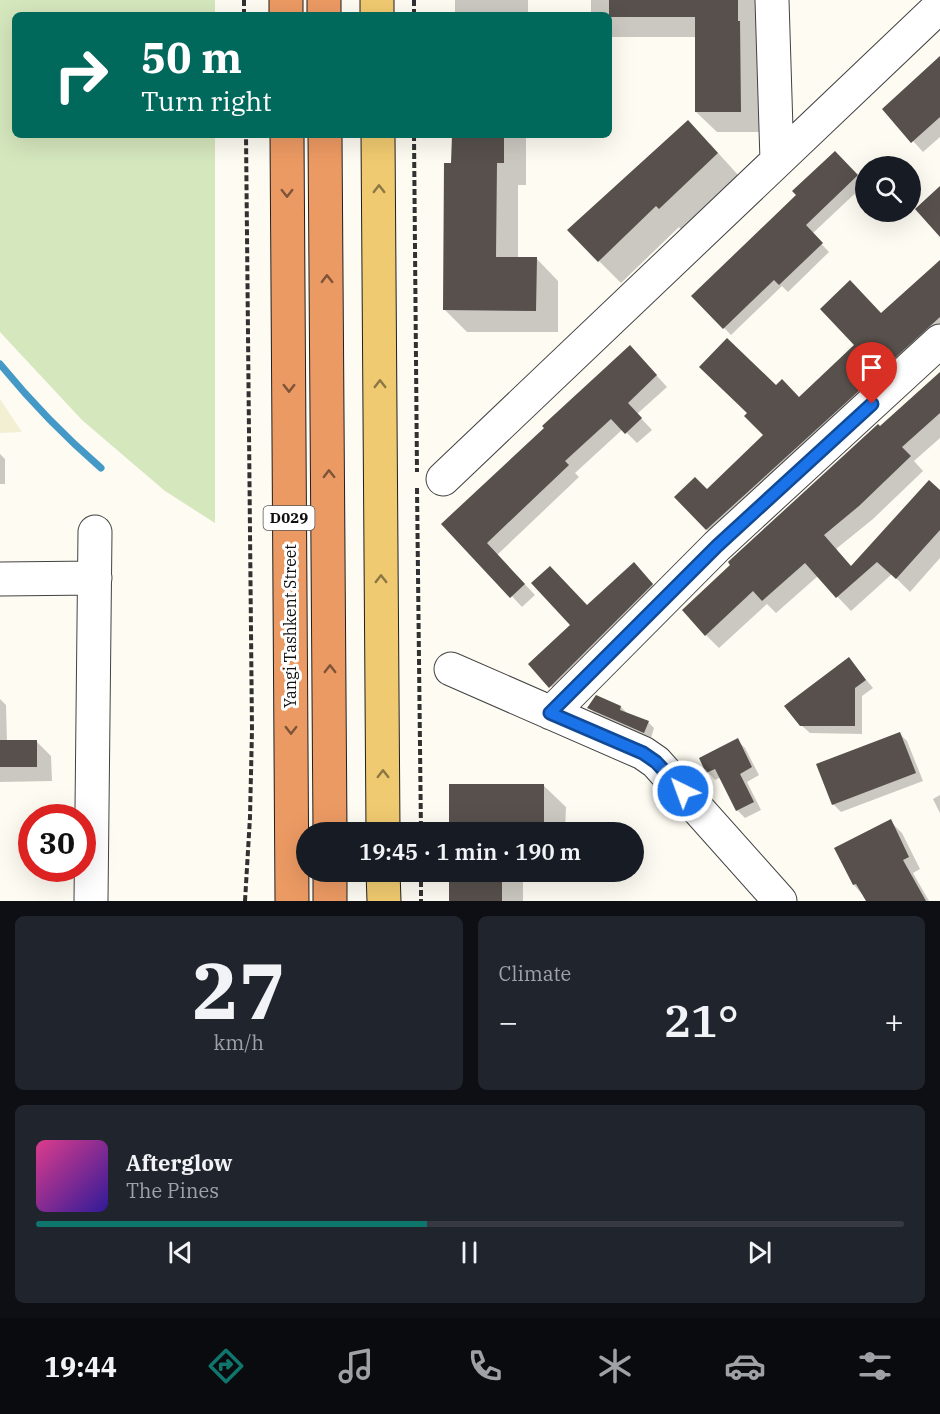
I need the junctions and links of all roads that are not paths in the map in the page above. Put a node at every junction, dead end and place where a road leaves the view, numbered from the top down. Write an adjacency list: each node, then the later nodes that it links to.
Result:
1 (772, 0): 6 (street)
2 (940, 6): 6 (street)
3 (287, 138): 16 (highway, Yangi Tashkent Street / D029, one-way to 16)
4 (325, 138): 14 (highway, D029, one-way to 4)
5 (378, 138): 15 (main road, one-way to 5)
6 (777, 162): 8 (street)
7 (940, 340): 13 (street)
8 (425, 479)
9 (95, 532): 10 (street)
10 (95, 578): 11 (street); 19 (street)
11 (0, 579)
12 (451, 669): 13 (street)
13 (550, 713): 24 (street)
14 (330, 822)
15 (383, 822)
16 (292, 861): 20 (highway); 21 (highway, Yangi Tashkent Street / D029)
17 (330, 882): 22 (highway)
18 (383, 882): 23 (main road)
19 (91, 901)
20 (286, 901)
21 (292, 901)
22 (330, 901)
23 (384, 901)
24 (780, 901)

